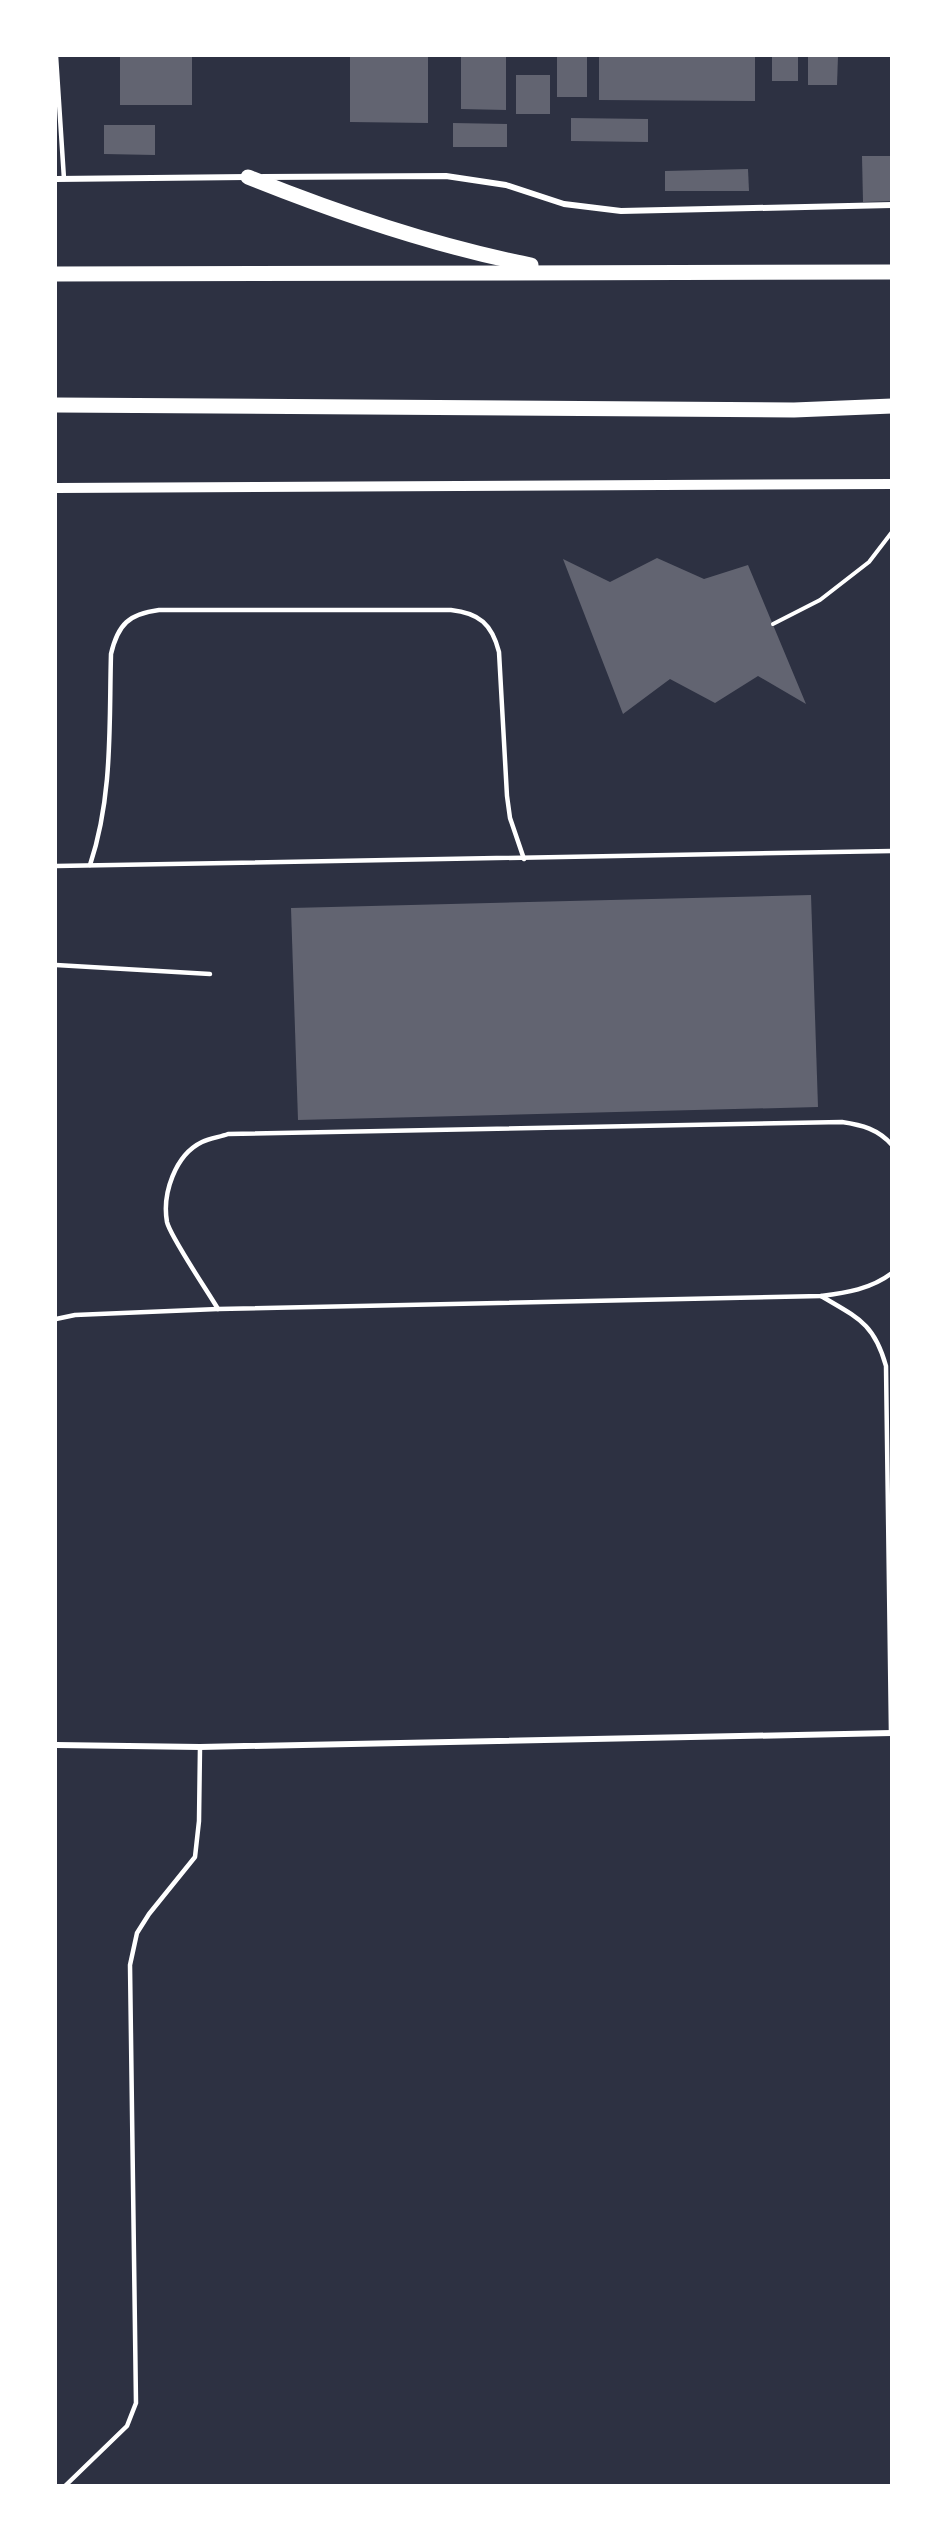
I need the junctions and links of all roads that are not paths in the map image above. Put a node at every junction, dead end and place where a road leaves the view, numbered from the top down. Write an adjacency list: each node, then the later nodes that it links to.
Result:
1 (56, 56): 4 (lane)
2 (248, 177): 4 (street); 5 (street); 6 (main road)
3 (56, 179): 4 (street)
4 (64, 179)
5 (891, 205)
6 (564, 271): 7 (main road); 8 (main road)
7 (891, 272)
8 (56, 274)
9 (56, 405): 10 (main road)
10 (891, 406)
11 (891, 484): 12 (street)
12 (56, 488)
13 (891, 851): 14 (lane)
14 (524, 859): 15 (lane); 15 (lane)
15 (90, 865): 16 (lane)
16 (56, 866)
17 (56, 965): 18 (lane)
18 (210, 974)
19 (891, 1145): 22 (lane)
20 (891, 1273): 21 (lane)
21 (821, 1296): 22 (lane); 24 (lane)
22 (218, 1309): 23 (lane)
23 (56, 1319)
24 (891, 1733): 26 (street)
25 (56, 1745): 26 (street)
26 (200, 1747): 27 (lane)
27 (65, 2486)

